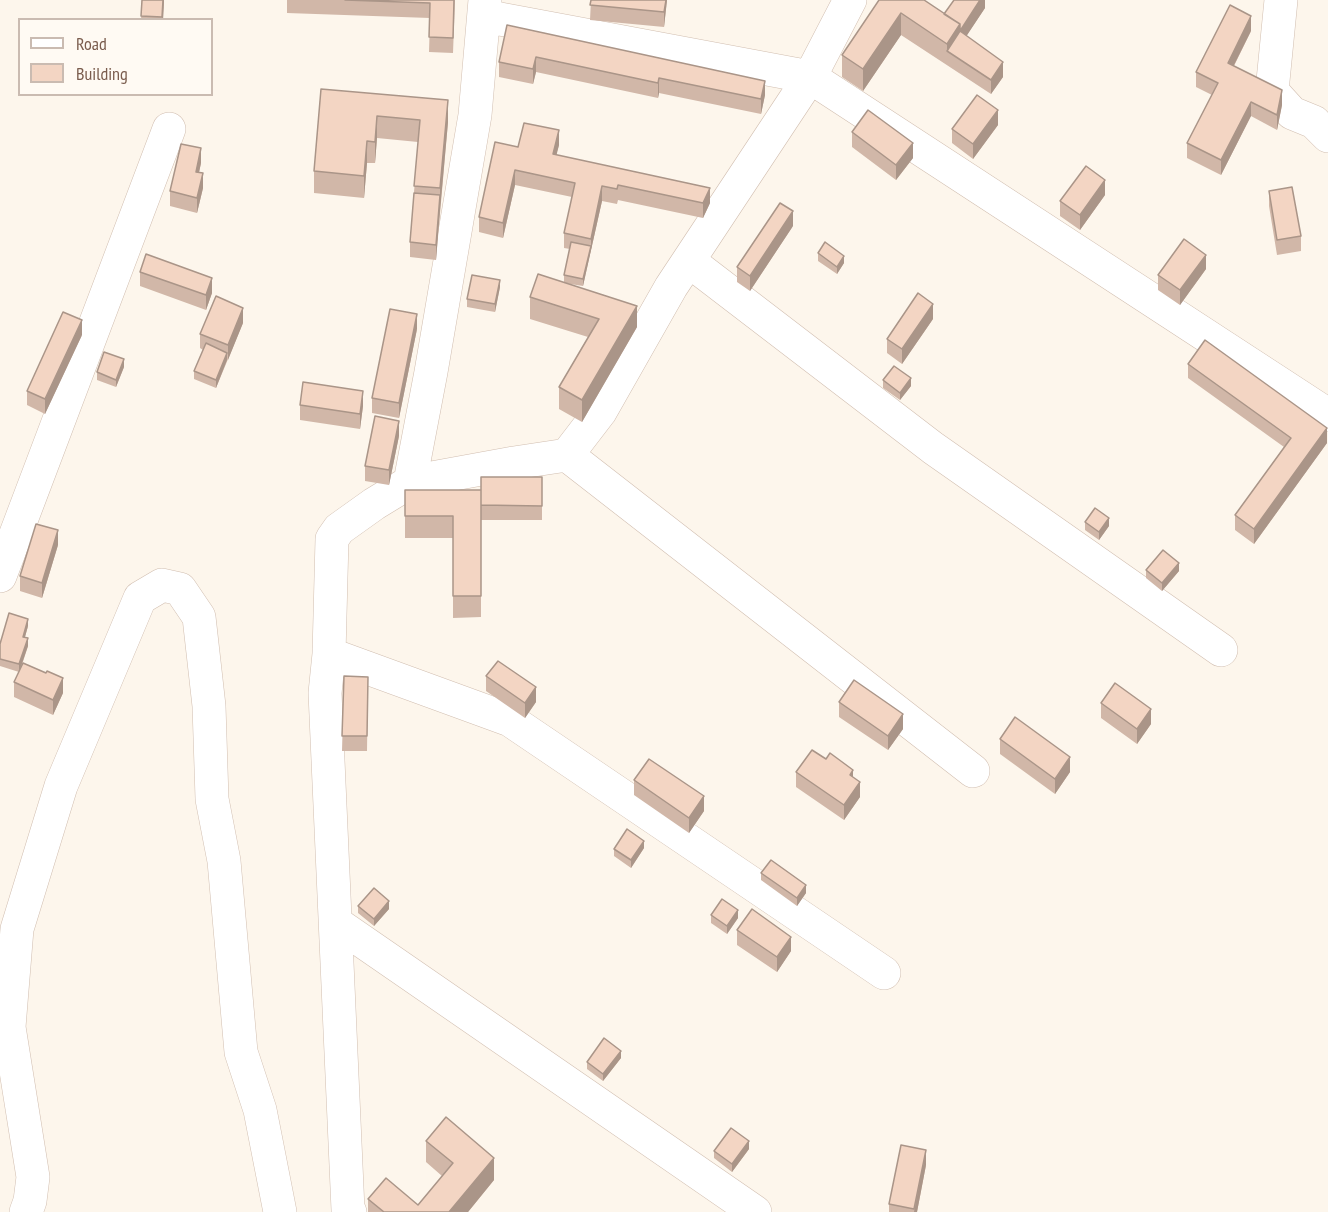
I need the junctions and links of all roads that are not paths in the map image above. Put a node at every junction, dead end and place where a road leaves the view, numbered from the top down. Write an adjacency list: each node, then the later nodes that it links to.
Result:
1 (850, 0): 4 (street)
2 (1281, 0): 5 (street)
3 (485, 8): 4 (street); 10 (street)
4 (810, 77): 7 (street); 8 (street)
5 (1323, 127)
6 (169, 129): 11 (street)
7 (689, 261): 9 (street); 12 (street)
8 (1328, 415)
9 (567, 455): 10 (street); 14 (street)
10 (410, 482): 13 (street)
11 (0, 576)
12 (1221, 650)
13 (328, 654): 15 (street); 17 (street)
14 (973, 771)
15 (336, 923): 20 (street); 21 (street)
16 (8, 938): 18 (street); 19 (street)
17 (884, 973)
18 (26, 1212)
19 (280, 1212)
20 (350, 1212)
21 (755, 1212)

